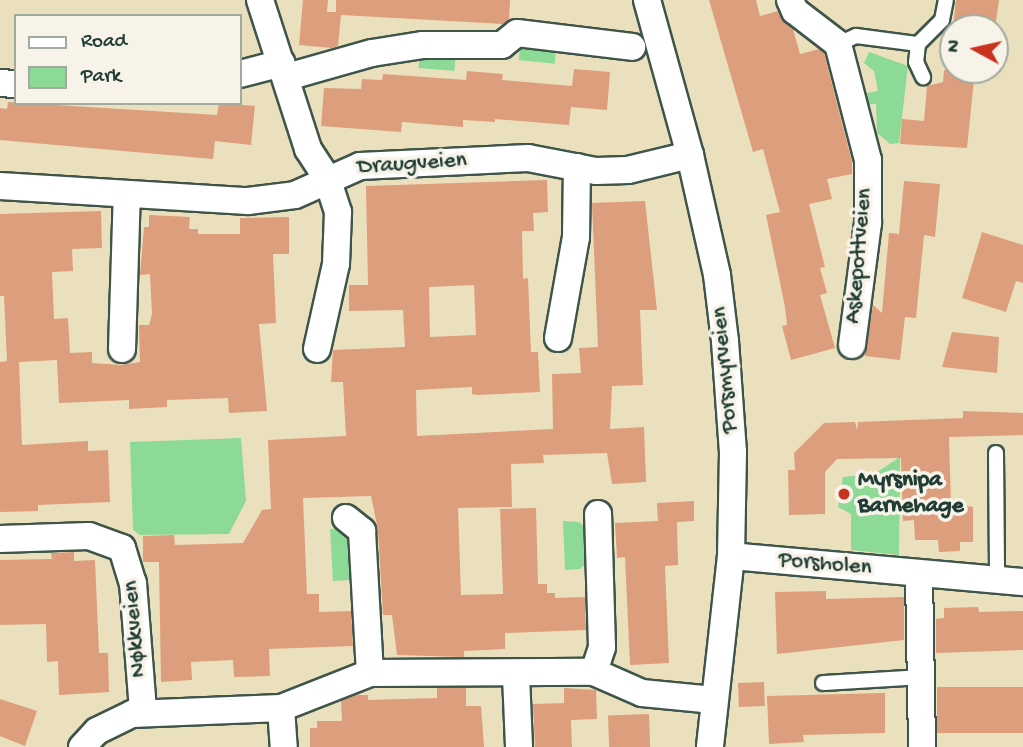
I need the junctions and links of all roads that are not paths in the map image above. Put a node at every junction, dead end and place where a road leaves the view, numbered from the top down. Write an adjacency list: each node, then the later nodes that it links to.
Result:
1 (260, 0): 8 (street)
2 (647, 0): 11 (street, Porsmyrveien)
3 (790, 0): 5 (street)
4 (946, 0): 6 (lane)
5 (838, 44): 6 (lane); 17 (street, Askepottveien)
6 (918, 44): 10 (lane)
7 (632, 47): 8 (street)
8 (284, 70): 9 (street); 13 (street)
9 (242, 74)
10 (923, 77)
11 (690, 155): 12 (street, Draugveien); 24 (street, Porsmyrveien)
12 (577, 167): 13 (street, Draugveien); 16 (street)
13 (327, 178): 15 (street, Draugveien); 19 (street)
14 (0, 186): 15 (street, Draugveien)
15 (127, 194): 18 (street)
16 (558, 338)
17 (852, 345)
18 (122, 349)
19 (317, 349)
20 (996, 453): 26 (lane, Porsholen)
21 (598, 513): 27 (street)
22 (346, 518): 28 (street)
23 (0, 538): 34 (street, Nøkkveien)
24 (731, 556): 25 (street, Porsholen); 32 (street, Porsmyrveien)
25 (919, 574): 26 (street, Porsholen); 30 (street)
26 (1010, 581)
27 (594, 672): 29 (street, Nøkkveien); 32 (street, Nøkkveien)
28 (370, 673): 29 (street, Nøkkveien); 33 (street, Nøkkveien)
29 (516, 675): 37 (street)
30 (920, 677): 31 (lane); 39 (street)
31 (823, 683)
32 (714, 699): 38 (street, Porsmyrveien)
33 (281, 708): 34 (street, Nøkkveien); 36 (street)
34 (143, 711): 35 (street, Nøkkveien)
35 (82, 747)
36 (284, 747)
37 (519, 747)
38 (710, 747)
39 (922, 747)

